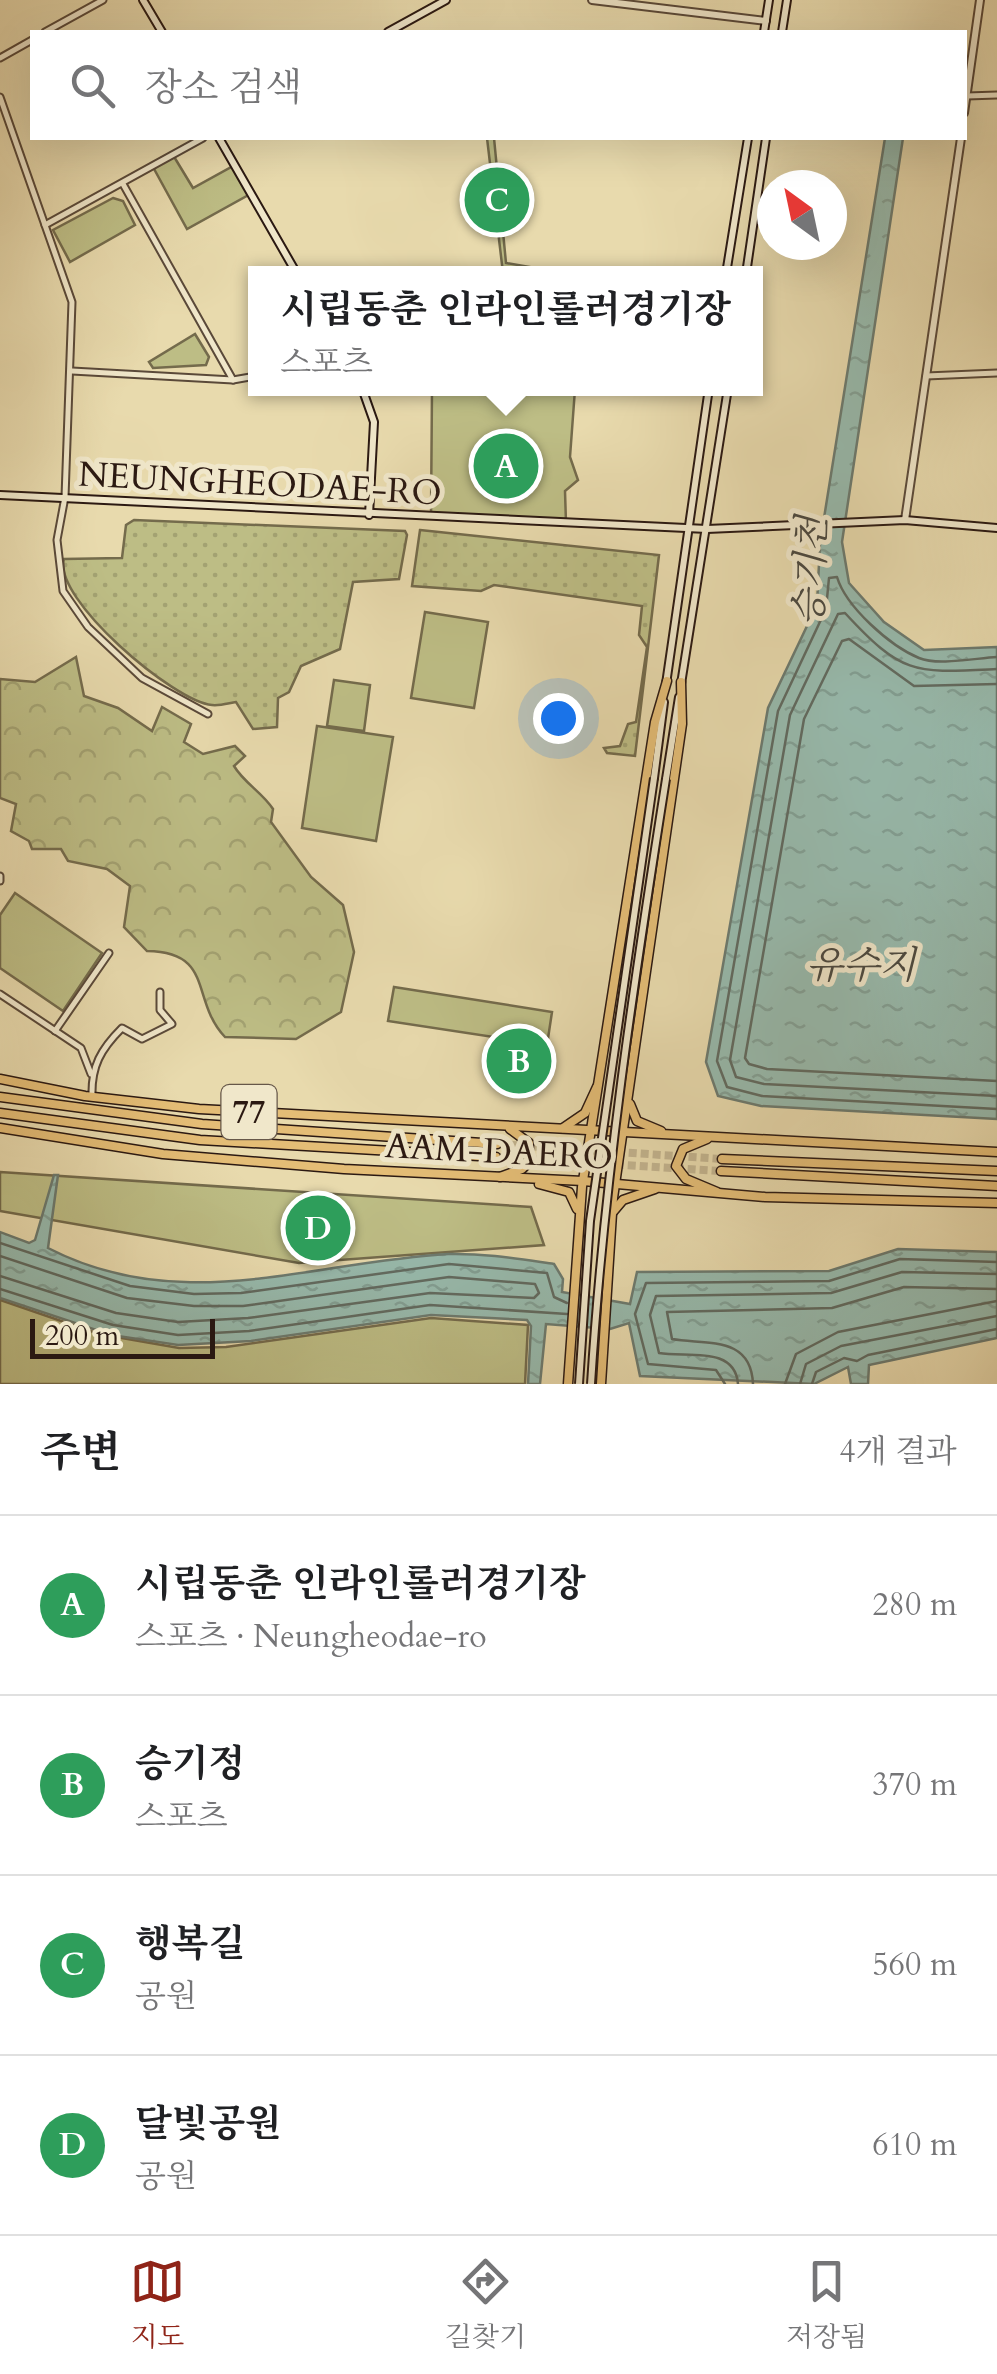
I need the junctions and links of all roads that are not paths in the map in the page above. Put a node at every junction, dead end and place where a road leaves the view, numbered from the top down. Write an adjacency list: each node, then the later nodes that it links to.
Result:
1 (103, 0): 10 (street)
2 (143, 0): 11 (main road)
3 (446, 0): 12 (main road)
4 (592, 0): 8 (main road)
5 (770, 0): 8 (main road)
6 (787, 0): 9 (main road)
7 (980, 0): 17 (main road)
8 (766, 21): 9 (main road); 13 (main road)
9 (783, 28)
10 (50, 30)
11 (161, 30)
12 (392, 30)
13 (764, 30)
14 (30, 41): 15 (street)
15 (0, 58)
16 (997, 95): 17 (street)
17 (967, 96)
18 (0, 97): 25 (street)
19 (200, 140): 24 (street)
20 (220, 140): 26 (main road)
21 (748, 140): 27 (main road)
22 (766, 140): 28 (main road)
23 (961, 140): 31 (main road)
24 (123, 184): 25 (street); 33 (street)
25 (45, 225): 29 (street)
26 (292, 266)
27 (727, 266)
28 (747, 266)
29 (72, 371): 33 (street); 40 (street)
30 (997, 373): 31 (street)
31 (926, 376): 42 (main road)
32 (248, 377): 33 (street)
33 (232, 380)
34 (364, 396): 41 (main road)
35 (707, 396): 37 (main road)
36 (727, 396): 38 (main road)
37 (700, 450): 38 (main road); 43 (main road)
38 (719, 452): 45 (main road)
39 (0, 495): 40 (main road, NEUNGHEODAE-RO)
40 (65, 497): 41 (main road, NEUNGHEODAE-RO); 48 (street)
41 (369, 515): 43 (main road, NEUNGHEODAE-RO)
42 (905, 520): 44 (main road, NEUNGHEODAE-RO); 45 (main road, NEUNGHEODAE-RO)
43 (688, 528): 45 (main road, NEUNGHEODAE-RO); 46 (main road)
44 (997, 528)
45 (707, 529): 47 (main road)
46 (667, 681): 55 (main road); 84 (main road, bridge)
47 (681, 682): 57 (main road); 85 (main road, bridge)
48 (208, 714)
49 (109, 952): 52 (street)
50 (160, 992): 53 (street)
51 (0, 994): 52 (street)
52 (55, 1031): 53 (street)
53 (92, 1077): 56 (street)
54 (0, 1079): 56 (main road, AAM-DAERO / 77)
55 (600, 1082): 62 (main road); 63 (main road)
56 (92, 1096): 60 (main road, AAM-DAERO / 77)
57 (628, 1096): 64 (main road); 65 (main road)
58 (0, 1097): 67 (main road, AAM-DAERO)
59 (0, 1113): 69 (main road, AAM-DAERO)
60 (499, 1126): 62 (main road, AAM-DAERO / 77); 73 (main road)
61 (0, 1128): 73 (main road, AAM-DAERO / 77)
62 (560, 1129): 63 (main road, AAM-DAERO / 77)
63 (592, 1130): 64 (main road, AAM-DAERO / 77); 75 (main road)
64 (622, 1132): 65 (main road, AAM-DAERO / 77); 76 (main road)
65 (675, 1135): 66 (main road, AAM-DAERO / 77)
66 (711, 1138): 68 (main road, AAM-DAERO / 77); 79 (main road)
67 (497, 1144)
68 (997, 1152)
69 (496, 1157)
70 (722, 1159): 72 (main road)
71 (721, 1171): 77 (main road)
72 (997, 1171)
73 (496, 1178): 74 (main road, AAM-DAERO / 77)
74 (517, 1179): 75 (main road, AAM-DAERO / 77); 82 (main road)
75 (583, 1182): 76 (main road, AAM-DAERO / 77); 82 (main road)
76 (615, 1186): 78 (main road, AAM-DAERO / 77); 81 (main road)
77 (997, 1186)
78 (661, 1188): 79 (main road, AAM-DAERO / 77); 81 (main road)
79 (719, 1193): 80 (main road, AAM-DAERO / 77)
80 (997, 1204)
81 (612, 1213): 86 (main road, bridge)
82 (579, 1228): 83 (main road)
83 (568, 1384)
84 (579, 1384)
85 (591, 1384)
86 (601, 1384)

